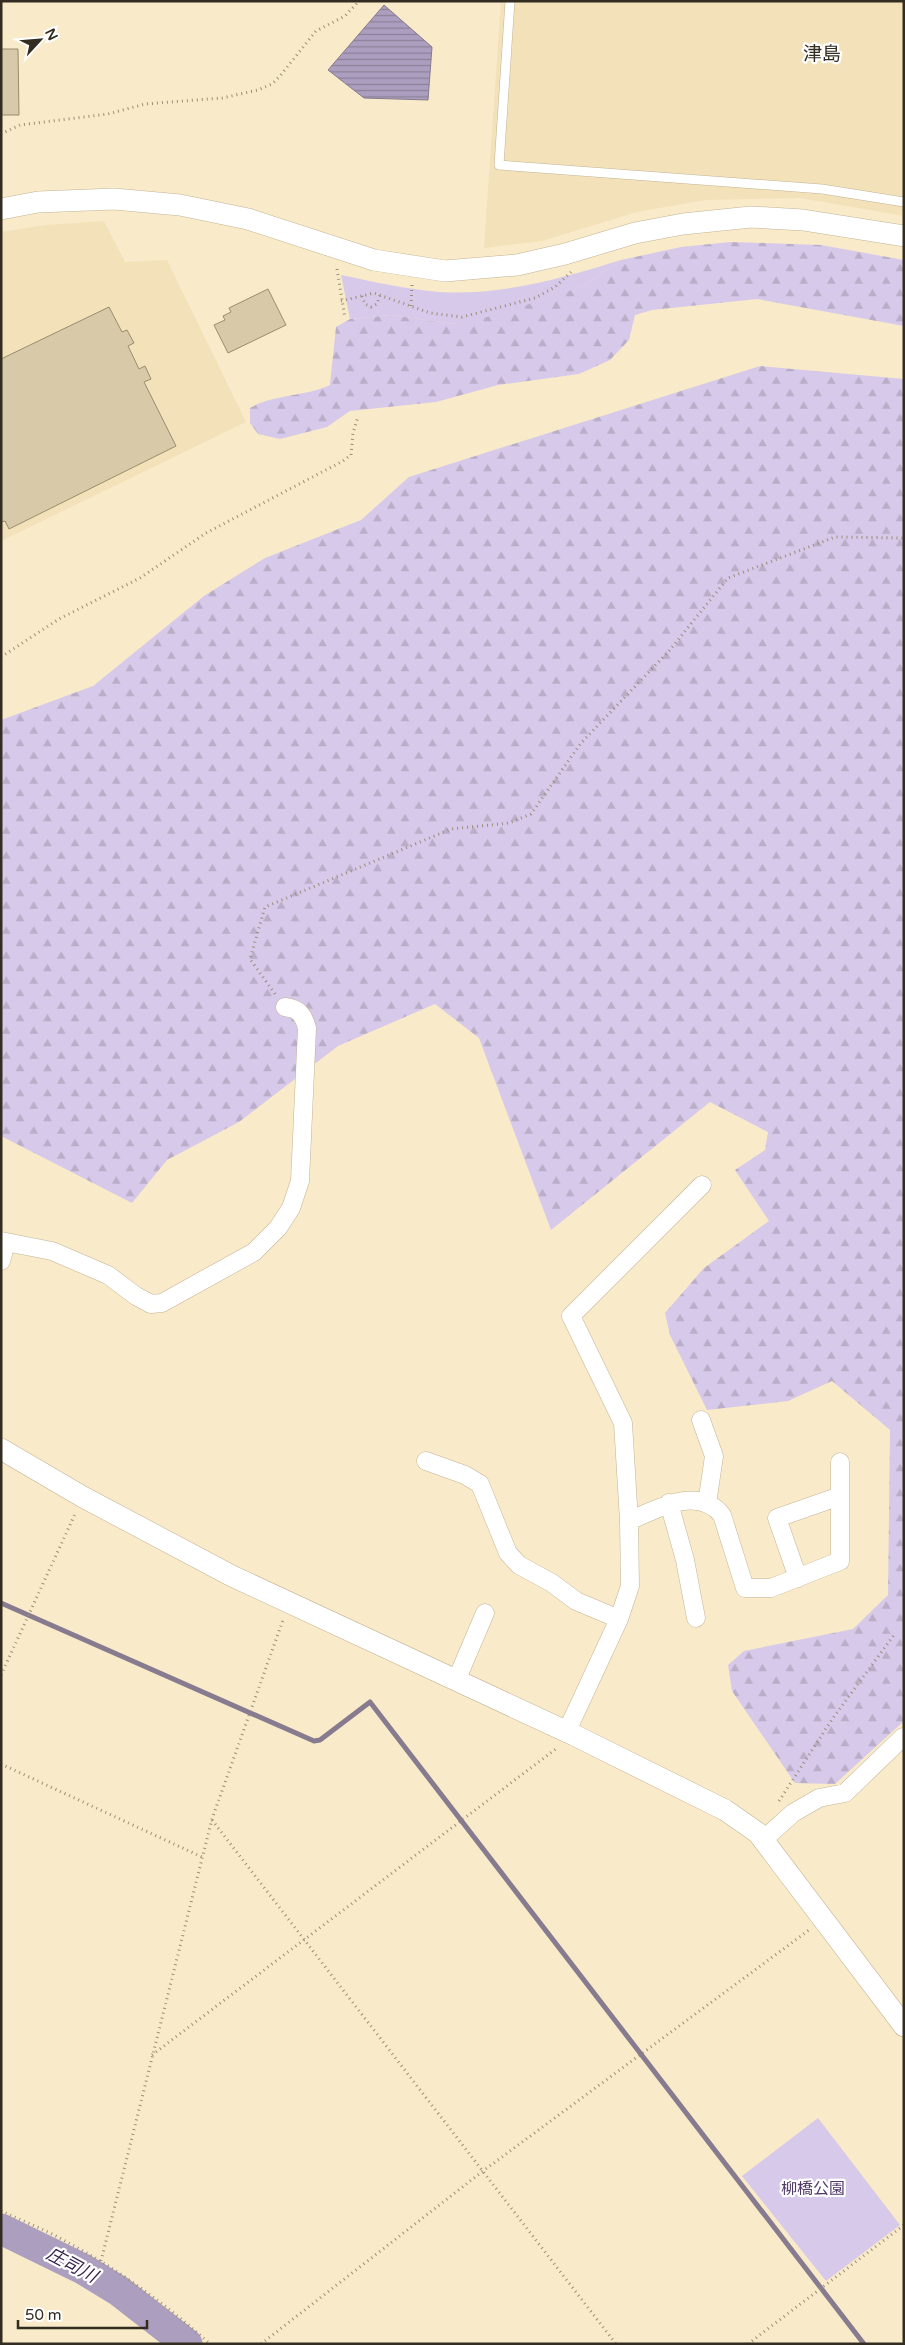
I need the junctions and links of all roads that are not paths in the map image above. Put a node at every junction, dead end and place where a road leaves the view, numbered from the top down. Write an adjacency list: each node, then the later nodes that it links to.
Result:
1 (510, 1): 2 (lane)
2 (904, 202)
3 (1, 210): 4 (street)
4 (904, 236)
5 (284, 1007): 7 (street)
6 (702, 1185): 16 (street)
7 (4, 1242): 8 (street)
8 (1, 1261)
9 (701, 1420): 15 (street)
10 (1, 1449): 21 (street)
11 (426, 1461): 20 (street)
12 (840, 1462): 13 (street)
13 (840, 1496): 17 (street); 17 (street)
14 (669, 1503): 15 (street); 16 (street); 19 (street)
15 (707, 1504): 17 (street)
16 (630, 1521): 20 (street)
17 (798, 1578)
18 (485, 1613): 21 (street)
19 (696, 1618)
20 (619, 1619): 22 (street)
21 (456, 1681): 22 (street)
22 (570, 1734): 24 (street)
23 (903, 1737): 24 (street)
24 (763, 1840): 25 (street)
25 (904, 2026)

